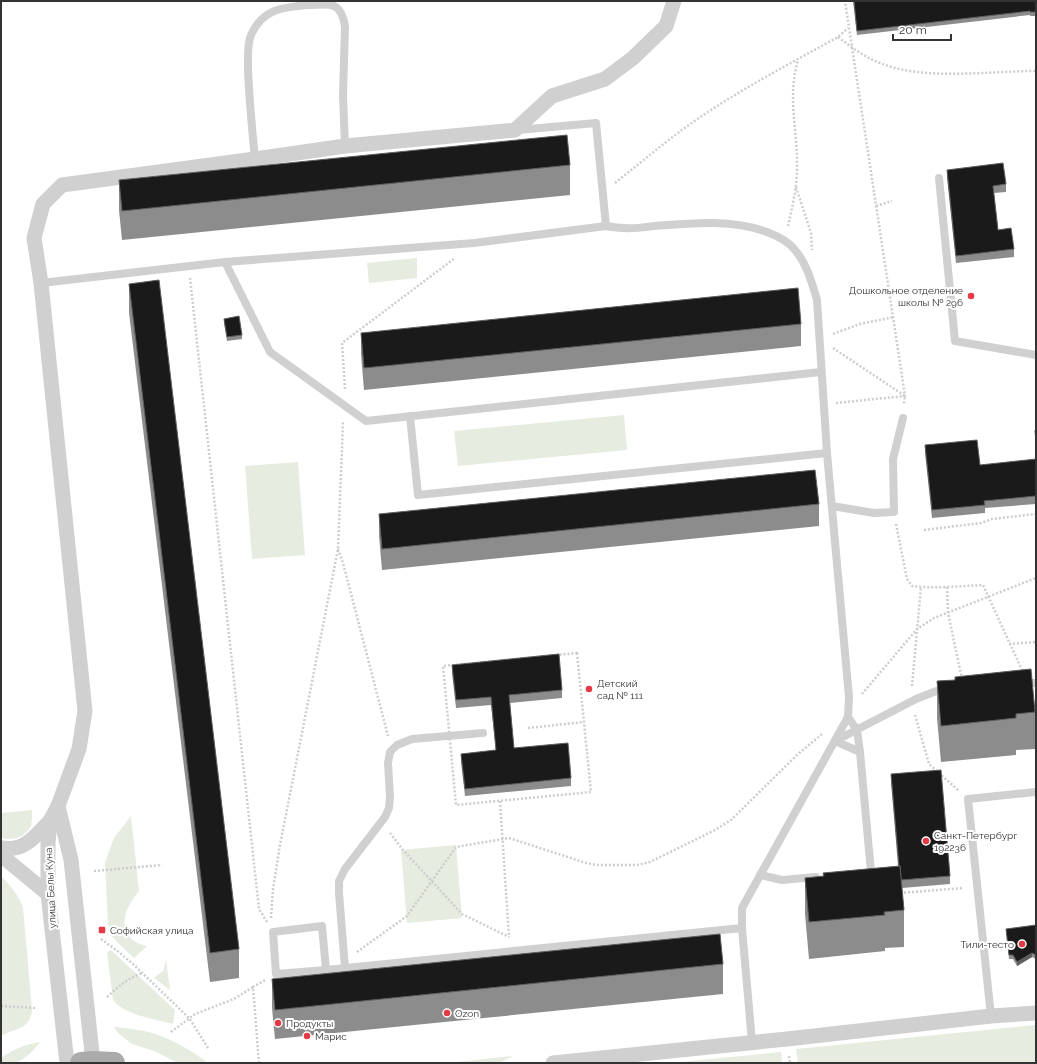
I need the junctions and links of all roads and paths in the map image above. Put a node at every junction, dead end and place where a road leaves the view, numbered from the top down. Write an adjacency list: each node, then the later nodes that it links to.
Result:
1 (674, 1): 8 (street)
2 (845, 1): 3 (path)
3 (849, 28): 4 (path); 5 (path)
4 (838, 37): 5 (path); 6 (path)
5 (852, 48): 7 (path); 15 (path)
6 (798, 60): 12 (path); 13 (path)
7 (1036, 71)
8 (515, 130): 9 (street); 13 (lane)
9 (345, 146): 10 (street); 10 (lane)
10 (255, 159): 22 (street)
11 (939, 178): 25 (lane)
12 (796, 185): 17 (path); 20 (path)
13 (604, 191): 16 (lane)
14 (892, 201): 15 (path)
15 (876, 206): 23 (path)
16 (606, 226): 17 (lane); 18 (lane)
17 (785, 240): 20 (lane)
18 (474, 243): 19 (lane); 29 (path)
19 (225, 262): 21 (lane); 29 (lane)
20 (804, 264): 24 (lane)
21 (189, 266): 22 (lane); 78 (path)
22 (41, 283): 62 (street)
23 (894, 317): 24 (path); 27 (path)
24 (819, 339): 26 (lane); 27 (path)
25 (1036, 355)
26 (821, 372): 28 (lane); 30 (lane)
27 (906, 396): 28 (path)
28 (824, 405): 32 (lane)
29 (346, 407): 30 (lane); 37 (path)
30 (410, 416): 32 (lane)
31 (903, 418): 34 (lane)
32 (827, 453): 33 (lane)
33 (832, 506): 34 (lane); 50 (lane)
34 (894, 512): 39 (path)
35 (1036, 514): 36 (path)
36 (924, 530)
37 (338, 549): 57 (path); 78 (path)
38 (1036, 578): 41 (path)
39 (921, 587): 40 (path); 43 (path)
40 (947, 587): 41 (path); 42 (path)
41 (988, 597): 42 (path); 45 (path)
42 (948, 613): 43 (path); 48 (path)
43 (917, 629): 49 (path); 50 (path)
44 (1036, 642): 45 (path)
45 (1009, 644): 46 (path)
46 (1032, 683): 47 (lane)
47 (1014, 684)
48 (961, 686): 49 (lane)
49 (912, 702): 53 (lane); 60 (path)
50 (848, 713): 53 (lane); 56 (lane); 65 (path)
51 (584, 722): 52 (path); 55 (path); 61 (path)
52 (528, 728)
53 (857, 730): 56 (lane); 58 (lane)
54 (483, 732): 55 (lane)
55 (450, 736): 57 (lane); 61 (path)
56 (835, 741): 58 (lane); 72 (lane)
57 (390, 752): 64 (lane)
58 (860, 752): 70 (lane)
59 (1036, 792): 60 (lane)
60 (968, 799): 75 (lane)
61 (500, 801): 65 (path)
62 (58, 806): 63 (street, улица Белы Куна); 96 (street, улица Белы Куна)
63 (50, 821): 66 (street); 76 (street, улица Белы Куна)
64 (381, 822): 74 (path); 82 (lane)
65 (503, 839): 74 (path); 79 (path)
66 (1, 848)
67 (1, 855): 76 (street)
68 (162, 865): 69 (path)
69 (94, 871)
70 (871, 872): 71 (lane); 75 (path)
71 (856, 874)
72 (760, 876): 73 (lane); 77 (lane)
73 (827, 876)
74 (432, 881): 79 (path); 82 (path)
75 (977, 887): 91 (lane)
76 (48, 894): 97 (street, улица Белы Куна)
77 (742, 928): 81 (lane); 94 (lane)
78 (273, 932): 83 (lane); 85 (lane)
79 (509, 937): 81 (path)
80 (101, 939): 84 (path)
81 (510, 951): 82 (lane)
82 (344, 965): 83 (lane)
83 (326, 970): 85 (lane)
84 (142, 973): 87 (path); 92 (path)
85 (276, 974): 86 (path)
86 (253, 988): 92 (path); 99 (path)
87 (107, 997)
88 (1, 1006): 89 (path)
89 (37, 1008)
90 (1036, 1013): 91 (street)
91 (991, 1016): 94 (street)
92 (189, 1018): 93 (path); 95 (path)
93 (171, 1032)
94 (752, 1042): 100 (street)
95 (208, 1048)
96 (89, 1062): 98 (main road)
97 (67, 1063)
98 (114, 1063)
99 (259, 1063)
100 (553, 1063)

